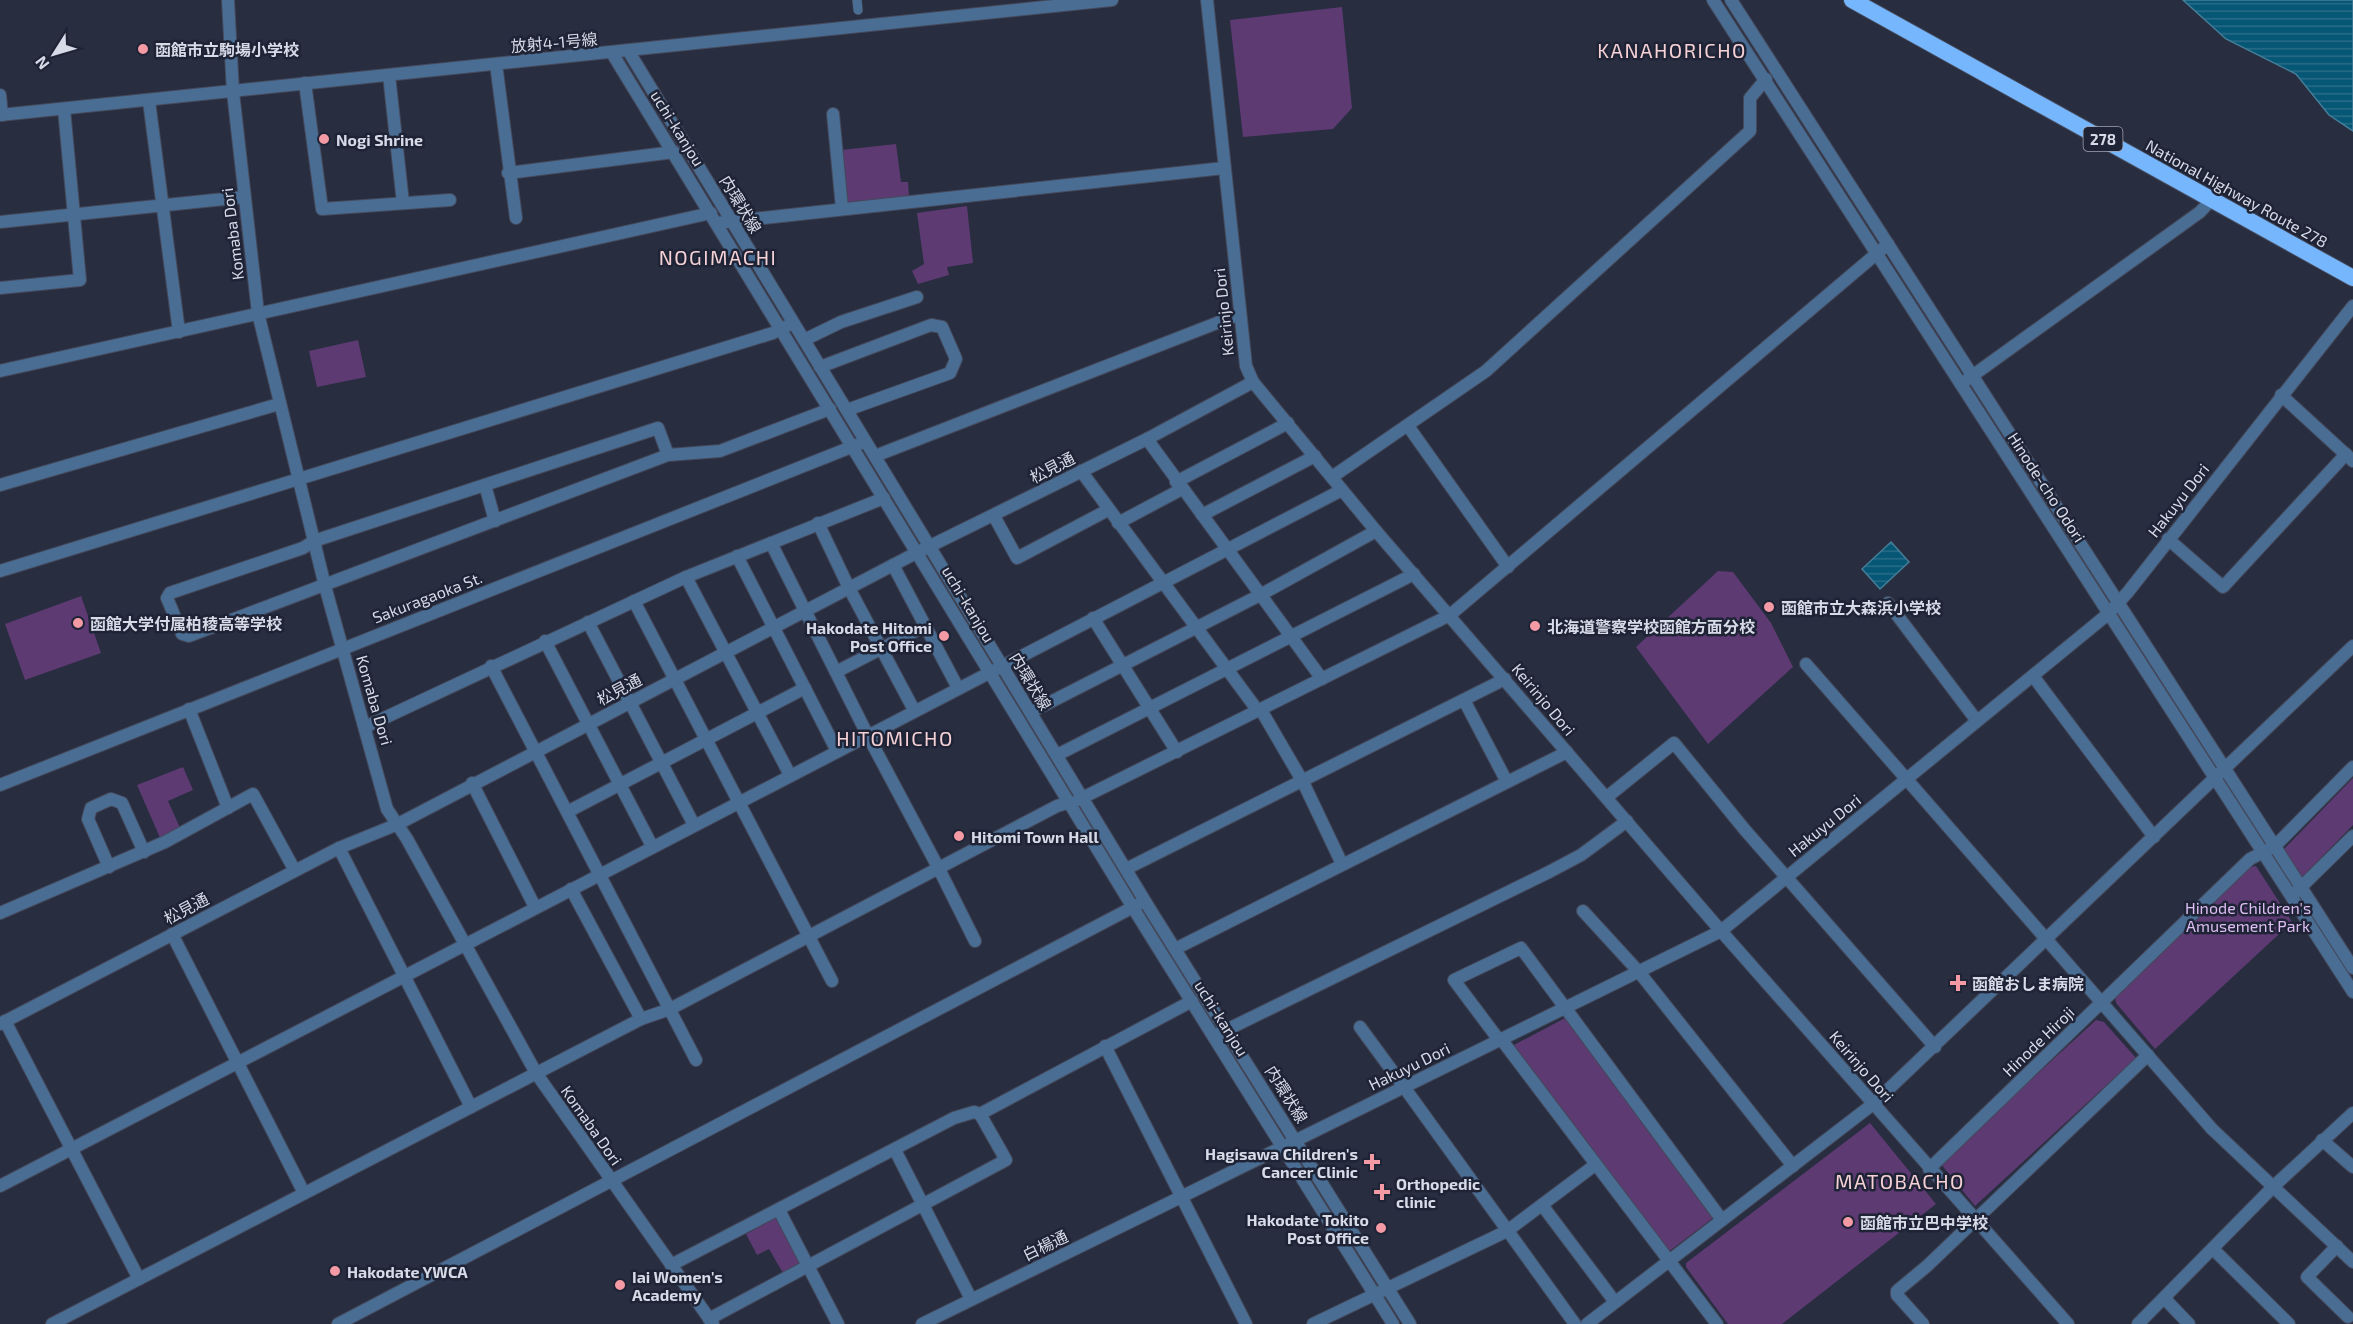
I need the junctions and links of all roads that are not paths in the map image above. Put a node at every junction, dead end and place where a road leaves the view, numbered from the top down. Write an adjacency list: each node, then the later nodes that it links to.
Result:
1 (228, 0): 13 (street, Komaba Dori)
2 (1112, 0): 7 (street, 放射4-1号線)
3 (1207, 0): 20 (street, Keirinjo Dori)
4 (1713, 0): 11 (street, Hinode-cho Odori)
5 (1731, 0): 33 (street, Hinode-cho Odori)
6 (1852, 0): 23 (highway, National Highway Route 278 / 278)
7 (629, 52): 8 (street, 放射4-1号線); 31 (street, 内環状線)
8 (612, 53): 9 (street, 放射4-1号線); 19 (street, uchi-kanjou)
9 (496, 64): 10 (street, 放射4-1号線); 21 (street)
10 (389, 75): 12 (street, 放射4-1号線); 25 (street)
11 (1766, 79): 34 (street, Hinode-cho Odori); 55 (street)
12 (305, 83): 13 (street, 放射4-1号線); 25 (street)
13 (232, 92): 15 (street, 放射4-1号線); 22 (street, Komaba Dori)
14 (0, 95): 18 (street)
15 (149, 101): 16 (street, 放射4-1号線); 26 (street)
16 (64, 110): 18 (street, 放射4-1号線); 28 (street)
17 (833, 114): 27 (street)
18 (1, 115)
19 (674, 152): 21 (street); 30 (street, uchi-kanjou)
20 (1224, 168): 27 (street); 40 (street, Keirinjo Dori)
21 (508, 173): 29 (street)
22 (244, 197): 26 (street); 39 (street, Komaba Dori)
23 (2213, 198): 35 (highway, National Highway Route 278 / 278); 47 (street)
24 (450, 200): 25 (street)
25 (403, 203)
26 (162, 206): 28 (street); 43 (street)
27 (842, 208): 31 (street)
28 (74, 214): 32 (street); 36 (street)
29 (516, 218)
30 (714, 218): 31 (street); 39 (street); 42 (street, uchi-kanjou)
31 (732, 221): 41 (street, 内環状線)
32 (0, 222)
33 (1888, 244): 34 (street); 47 (street, Hinode-cho Odori)
34 (1876, 252): 49 (street, Hinode-cho Odori); 86 (street)
35 (2353, 278)
36 (0, 288)
37 (917, 297): 44 (street)
38 (2353, 306): 50 (street, Hakuyu Dori)
39 (258, 313): 43 (street); 51 (street, Komaba Dori)
40 (1240, 314): 48 (street, Keirinjo Dori); 60 (street)
41 (793, 322): 42 (street); 44 (street, 内環状線)
42 (782, 329): 52 (street, uchi-kanjou); 65 (street)
43 (179, 333): 46 (street)
44 (804, 340): 45 (street, 内環状線)
45 (820, 367): 53 (street, 内環状線); 53 (street)
46 (0, 371)
47 (1973, 375): 49 (street); 95 (street, Hinode-cho Odori)
48 (1253, 382): 54 (street, Keirinjo Dori); 56 (street, 松見通)
49 (1961, 384): 98 (street, Hinode-cho Odori)
50 (2281, 395): 62 (street); 78 (street, Hakuyu Dori)
51 (279, 404): 65 (street, Komaba Dori); 66 (street)
52 (830, 409): 58 (street, uchi-kanjou); 59 (street)
53 (847, 410): 57 (street, 内環状線)
54 (1288, 423): 61 (street, Keirinjo Dori); 68 (street)
55 (1408, 426): 64 (street); 86 (street)
56 (1147, 440): 63 (street, 松見通); 68 (street)
57 (866, 441): 58 (street, Sakuragaoka St.); 60 (street, 内環状線)
58 (853, 446): 70 (street, uchi-kanjou); 108 (street, Sakuragaoka St.)
59 (668, 455): 67 (street); 74 (street)
60 (875, 456): 81 (street, 内環状線)
61 (1315, 456): 64 (street, Keirinjo Dori); 72 (street)
62 (2349, 457): 78 (street)
63 (1081, 471): 71 (street); 73 (street, 松見通)
64 (1332, 477): 69 (street, Keirinjo Dori)
65 (299, 480): 79 (street, Komaba Dori); 87 (street)
66 (0, 485)
67 (484, 485): 74 (street); 79 (street)
68 (1179, 486): 72 (street); 76 (street)
69 (1342, 490): 77 (street, Keirinjo Dori); 82 (street)
70 (884, 498): 75 (street); 83 (street, uchi-kanjou)
71 (1108, 510): 73 (street); 76 (street)
72 (1202, 515): 82 (street)
73 (994, 516): 81 (street, 松見通)
74 (495, 521): 91 (street)
75 (818, 523): 80 (street); 92 (street)
76 (1118, 523): 90 (street)
77 (1376, 531): 88 (street, Keirinjo Dori); 93 (street)
78 (2168, 540): 95 (street, Hakuyu Dori)
79 (315, 541): 91 (street, Komaba Dori); 91 (street)
80 (771, 543): 84 (street); 97 (street)
81 (930, 546): 83 (street, 松見通); 113 (street, 内環状線)
82 (1227, 549): 90 (street); 93 (street)
83 (918, 552): 85 (street, 松見通); 117 (street, uchi-kanjou)
84 (737, 556): 89 (street); 104 (street)
85 (893, 566): 92 (street, 松見通); 102 (street)
86 (1508, 567): 99 (street)
87 (0, 571)
88 (1413, 574): 99 (street, Keirinjo Dori); 105 (street)
89 (686, 577): 94 (street); 110 (street)
90 (1163, 582): 100 (street); 103 (street)
91 (325, 586): 108 (street, Komaba Dori)
92 (849, 588): 97 (street, 松見通); 109 (street)
93 (1262, 594): 103 (street); 105 (street)
94 (634, 601): 101 (street); 119 (street)
95 (2118, 602): 98 (street, Hakuyu Dori); 144 (street, Hinode-cho Odori)
96 (1888, 603): 132 (street)
97 (805, 611): 104 (street, 松見通); 116 (street)
98 (2108, 614): 118 (street, Hakuyu Dori); 147 (street, Hinode-cho Odori)
99 (1450, 615): 120 (street); 121 (street, Keirinjo Dori)
100 (1093, 618): 111 (street); 113 (street)
101 (588, 622): 106 (street); 125 (street)
102 (925, 626): 109 (street); 123 (street)
103 (1196, 626): 111 (street); 115 (street)
104 (775, 627): 110 (street, 松見通); 122 (street)
105 (1292, 637): 115 (street); 120 (street)
106 (545, 640): 114 (street); 133 (street)
107 (2353, 646): 144 (street)
108 (343, 648): 127 (street, Sakuragaoka St.); 134 (street, Komaba Dori)
109 (881, 648): 116 (street); 128 (street)
110 (726, 652): 119 (street, 松見通); 131 (street)
111 (1122, 664): 126 (street); 130 (street)
112 (1806, 664): 146 (street)
113 (1003, 665): 117 (street); 130 (street, 内環状線)
114 (491, 666): 134 (street); 137 (street)
115 (1227, 667): 126 (street); 129 (street)
116 (836, 672): 135 (street)
117 (991, 672): 123 (street); 156 (street, uchi-kanjou)
118 (2033, 675): 132 (street, Hakuyu Dori); 163 (street)
119 (674, 679): 125 (street, 松見通); 136 (street)
120 (1322, 679): 129 (street)
121 (1505, 679): 124 (street); 140 (street, Keirinjo Dori)
122 (805, 688): 131 (street); 138 (street)
123 (958, 688): 128 (street)
124 (1464, 700): 148 (street); 149 (street)
125 (630, 703): 133 (street, 松見通); 142 (street)
126 (1149, 707): 139 (street); 141 (street)
127 (189, 709): 151 (street, Sakuragaoka St.); 157 (street)
128 (914, 710): 135 (street)
129 (1260, 710): 139 (street); 148 (street)
130 (1031, 712): 141 (street, 内環状線)
131 (758, 713): 136 (street); 145 (street)
132 (1977, 721): 146 (street, Hakuyu Dori)
133 (590, 724): 137 (street, 松見通); 152 (street)
134 (365, 727): 160 (street, Komaba Dori)
135 (867, 734): 138 (street); 172 (street)
136 (706, 740): 142 (street); 155 (street)
137 (536, 751): 150 (street, 松見通); 158 (street)
138 (837, 751): 145 (street)
139 (1177, 752): 154 (street)
140 (1567, 752): 149 (street); 153 (street, Keirinjo Dori)
141 (1057, 755): 154 (street, 内環状線)
142 (661, 763): 152 (street); 161 (street)
143 (2353, 767): 165 (street, Hinode Hiroji)
144 (2225, 769): 147 (street); 165 (street, Hinode-cho Odori)
145 (790, 775): 155 (street)
146 (1907, 777): 175 (street, Hakuyu Dori); 187 (street)
147 (2214, 779): 163 (street); 168 (street, Hinode-cho Odori)
148 (1303, 782): 169 (street); 173 (street)
149 (1508, 782): 169 (street)
150 (472, 783): 160 (street, 松見通); 180 (street)
151 (0, 785)
152 (620, 785): 158 (street); 164 (street)
153 (1607, 797): 159 (street, Keirinjo Dori); 175 (street)
154 (1083, 798): 156 (street); 173 (street, 内環状線)
155 (739, 802): 161 (street); 186 (street)
156 (1070, 802): 172 (street); 181 (street, uchi-kanjou)
157 (228, 808): 167 (street); 171 (street)
158 (568, 812): 174 (street)
159 (1628, 821): 184 (street, Keirinjo Dori); 203 (street)
160 (398, 824): 166 (street, 松見通); 189 (street, Komaba Dori)
161 (694, 825): 164 (street)
162 (2353, 836): 176 (street)
163 (2154, 837): 187 (street)
164 (652, 846): 174 (street)
165 (2275, 846): 168 (street, Hinode Hiroji); 176 (street, Hinode-cho Odori)
166 (339, 848): 171 (street, 松見通); 193 (street)
167 (144, 852): 170 (street); 170 (street)
168 (2263, 853): 178 (street, Hinode-cho Odori); 197 (street, Hinode Hiroji)
169 (1342, 864): 190 (street)
170 (109, 867): 183 (street)
171 (294, 869): 185 (street, 松見通)
172 (939, 869): 186 (street); 188 (street)
173 (1126, 869): 179 (street, 内環状線)
174 (601, 873): 177 (street); 199 (street)
175 (1787, 876): 184 (street, Hakuyu Dori); 207 (street)
176 (2301, 887): 178 (street); 191 (street, Hinode-cho Odori)
177 (571, 889): 180 (street); 200 (street)
178 (2290, 896): 195 (street, Hinode-cho Odori)
179 (1145, 901): 181 (street); 190 (street, 内環状線)
180 (535, 907): 189 (street)
181 (1133, 908): 196 (street, uchi-kanjou); 226 (street)
182 (1583, 911): 192 (street)
183 (0, 913)
184 (1720, 931): 192 (street, Hakuyu Dori); 213 (street, Keirinjo Dori)
185 (172, 934): 201 (street, 松見通); 210 (street)
186 (808, 936): 194 (street); 199 (street)
187 (2046, 939): 197 (street); 207 (street)
188 (975, 941)
189 (463, 944): 193 (street); 211 (street, Komaba Dori)
190 (1175, 949): 203 (street, 内環状線)
191 (2353, 968)
192 (1639, 972): 198 (street, Hakuyu Dori); 223 (street)
193 (404, 976): 210 (street); 214 (street)
194 (832, 981)
195 (2353, 992)
196 (1192, 1001): 204 (street, uchi-kanjou); 206 (street)
197 (2101, 1003): 208 (street); 225 (street, Hinode Hiroji)
198 (1566, 1008): 205 (street, Hakuyu Dori); 205 (street); 234 (street)
199 (670, 1009): 200 (street); 209 (street)
200 (640, 1019): 211 (street)
201 (3, 1023): 220 (street)
202 (1360, 1027): 212 (street)
203 (1227, 1030): 204 (street); 217 (street, 内環状線)
204 (1214, 1036): 219 (street, uchi-kanjou)
205 (1500, 1040): 212 (street, Hakuyu Dori); 222 (street)
206 (1105, 1046): 216 (street); 230 (street)
207 (1935, 1047): 213 (street)
208 (2148, 1055): 228 (street); 235 (street)
209 (696, 1060)
210 (237, 1063): 220 (street); 229 (street)
211 (536, 1073): 214 (street); 226 (street, Komaba Dori)
212 (1404, 1087): 217 (street, Hakuyu Dori); 236 (street)
213 (1874, 1104): 223 (street); 225 (street, Keirinjo Dori)
214 (471, 1107): 229 (street)
215 (2353, 1113): 218 (street)
216 (980, 1114): 221 (street); 231 (street)
217 (1297, 1140): 219 (street, Hakuyu Dori); 244 (street, 内環状線)
218 (2322, 1140): 224 (street); 228 (street)
219 (1283, 1147): 230 (street, Hakuyu Dori); 245 (street, uchi-kanjou)
220 (72, 1148): 227 (street); 243 (street)
221 (895, 1150): 231 (street); 233 (street)
222 (1595, 1165): 232 (street); 239 (street)
223 (1793, 1166): 234 (street)
224 (2353, 1167)
225 (1929, 1168): 235 (street, Keirinjo Dori)
226 (611, 1182): 241 (street, Komaba Dori); 252 (street)
227 (0, 1186)
228 (2274, 1186): 237 (street); 238 (street)
229 (304, 1193): 243 (street)
230 (1183, 1196): 247 (street, 白楊通); 255 (street)
231 (923, 1204): 242 (street); 247 (street)
232 (1542, 1205): 236 (street); 248 (street)
233 (779, 1210): 241 (street); 242 (street)
234 (1722, 1220): 239 (street)
235 (1974, 1221): 262 (street); 263 (street, Keirinjo Dori)
236 (1507, 1231): 244 (street); 259 (street)
237 (2337, 1246): 240 (street); 249 (street)
238 (2213, 1250): 246 (street); 266 (street)
239 (1668, 1262): 248 (street); 261 (street)
240 (2353, 1262)
241 (671, 1265): 250 (street, Komaba Dori)
242 (809, 1266): 250 (street); 253 (street)
243 (139, 1279): 251 (street)
244 (1387, 1287): 245 (street); 258 (street, 内環状線)
245 (1375, 1295): 256 (street); 257 (street, uchi-kanjou)
246 (2164, 1298): 264 (street); 265 (street)
247 (971, 1299): 254 (street, 白楊通)
248 (1615, 1302): 260 (street)
249 (2347, 1318)
250 (711, 1321)
251 (52, 1324)
252 (338, 1324)
253 (838, 1324)
254 (922, 1324)
255 (1246, 1324)
256 (1313, 1324)
257 (1393, 1324)
258 (1410, 1324)
259 (1575, 1324)
260 (1587, 1324)
261 (1717, 1324)
262 (1923, 1324)
263 (2068, 1324)
264 (2138, 1324)
265 (2189, 1324)
266 (2289, 1324)

